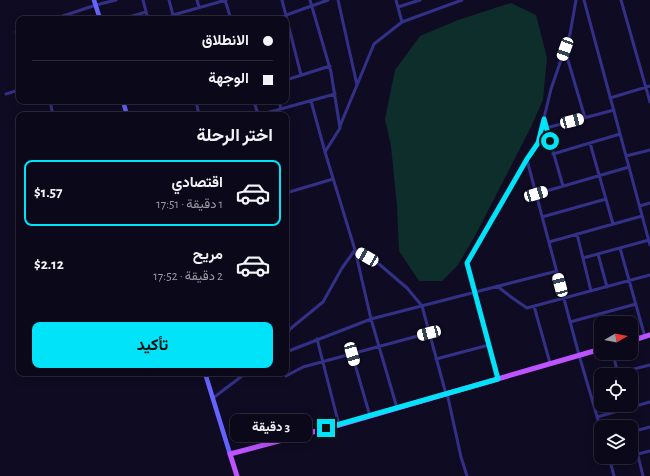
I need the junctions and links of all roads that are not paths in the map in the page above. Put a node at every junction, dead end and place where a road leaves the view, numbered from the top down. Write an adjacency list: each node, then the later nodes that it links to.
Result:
1 (116, 0): 17 (street)
2 (142, 0): 21 (street)
3 (169, 0): 22 (street)
4 (197, 0): 19 (street)
5 (225, 0): 19 (street); 28 (street)
6 (282, 0): 23 (street)
7 (310, 0): 18 (street)
8 (328, 0): 18 (street)
9 (338, 0): 37 (street)
10 (396, 0): 20 (street)
11 (420, 0): 20 (street)
12 (462, 0): 16 (street)
13 (576, 0): 33 (street)
14 (584, 0): 42 (street)
15 (621, 0): 38 (street)
16 (454, 2): 29 (street)
17 (95, 3): 24 (street); 25 (main road)
18 (312, 5): 23 (street); 34 (street)
19 (199, 7): 22 (street)
20 (398, 7): 29 (street)
21 (146, 12): 26 (street); 27 (street)
22 (173, 15)
23 (286, 15)
24 (62, 16)
25 (99, 16)
26 (132, 16)
27 (147, 16)
28 (230, 16)
29 (402, 22): 37 (street)
30 (289, 26): 31 (street)
31 (292, 38): 32 (street); 35 (street)
32 (289, 39)
33 (565, 49): 49 (street); 50 (street)
34 (330, 66): 35 (street); 41 (street)
35 (301, 75): 36 (street)
36 (289, 79)
37 (357, 86): 51 (street)
38 (648, 87): 42 (street); 44 (street)
39 (16, 91): 40 (street)
40 (6, 94)
41 (335, 94): 43 (street); 51 (street)
42 (610, 98): 47 (street)
43 (311, 101): 46 (street); 56 (street)
44 (650, 102)
45 (280, 104): 46 (street)
46 (281, 109): 48 (street)
47 (614, 110): 49 (street); 53 (street)
48 (270, 112)
49 (585, 118): 52 (street)
50 (544, 119): 52 (street); 59 (street)
51 (340, 128): 56 (street)
52 (546, 128): 57 (street)
53 (620, 134): 54 (street); 58 (street)
54 (590, 143): 57 (street); 61 (street)
55 (650, 150): 58 (street)
56 (325, 152): 62 (street)
57 (554, 154): 63 (street)
58 (626, 156): 60 (street)
59 (527, 159): 65 (street); 86 (street)
60 (629, 167): 61 (street); 68 (street)
61 (599, 175): 63 (street); 66 (street)
62 (333, 179): 64 (street); 77 (street)
63 (562, 186): 65 (street)
64 (289, 192)
65 (536, 194): 70 (street)
66 (606, 199): 70 (street); 71 (street)
67 (650, 203): 68 (street)
68 (640, 206): 69 (street)
69 (642, 216): 71 (street); 73 (street)
70 (542, 217): 74 (street)
71 (613, 224): 72 (street)
72 (577, 234): 74 (street); 79 (street)
73 (649, 240): 75 (street); 76 (street)
74 (549, 242): 80 (street)
75 (650, 245)
76 (620, 248): 78 (street); 82 (street)
77 (354, 250): 89 (street); 91 (street); 93 (street)
78 (598, 254): 79 (street); 84 (street)
79 (583, 258): 85 (street)
80 (557, 271): 83 (street); 87 (street)
81 (650, 275): 82 (street)
82 (629, 281): 84 (street); 88 (street)
83 (497, 286): 86 (street); 90 (street)
84 (607, 287): 85 (street)
85 (591, 291): 87 (street)
86 (475, 292): 89 (street); 97 (street)
87 (564, 299): 90 (street); 92 (street)
88 (636, 304): 92 (street); 95 (street)
89 (422, 306): 91 (street); 94 (street)
90 (534, 306): 105 (street)
91 (371, 319): 96 (street); 98 (street)
92 (570, 322): 102 (street)
93 (289, 331)
94 (429, 333): 98 (street); 103 (street)
95 (647, 336)
96 (317, 339): 99 (street); 104 (street)
97 (489, 345): 103 (street); 111 (street)
98 (379, 347): 101 (street); 116 (street)
99 (289, 351)
100 (594, 351): 102 (main road)
101 (352, 354): 104 (street); 118 (street)
102 (579, 355): 105 (main road); 119 (street)
103 (436, 359): 112 (street)
104 (323, 362): 108 (street); 121 (street)
105 (550, 364): 111 (main road)
106 (650, 365): 107 (street)
107 (638, 368)
108 (289, 374)
109 (206, 376): 113 (main road)
110 (242, 376): 113 (street)
111 (498, 379): 112 (main road)
112 (446, 394): 116 (main road); 129 (street)
113 (213, 398): 125 (main road)
114 (650, 402): 115 (street)
115 (638, 405)
116 (397, 408): 118 (main road)
117 (612, 412): 119 (street)
118 (370, 416): 121 (main road)
119 (597, 417): 120 (street)
120 (598, 420)
121 (339, 425): 125 (main road)
122 (650, 427): 123 (street)
123 (638, 430)
124 (650, 451): 126 (street)
125 (230, 454): 128 (main road)
126 (638, 454): 131 (street)
127 (611, 464): 130 (street)
128 (237, 476)
129 (467, 476)
130 (614, 476)
131 (643, 476)

